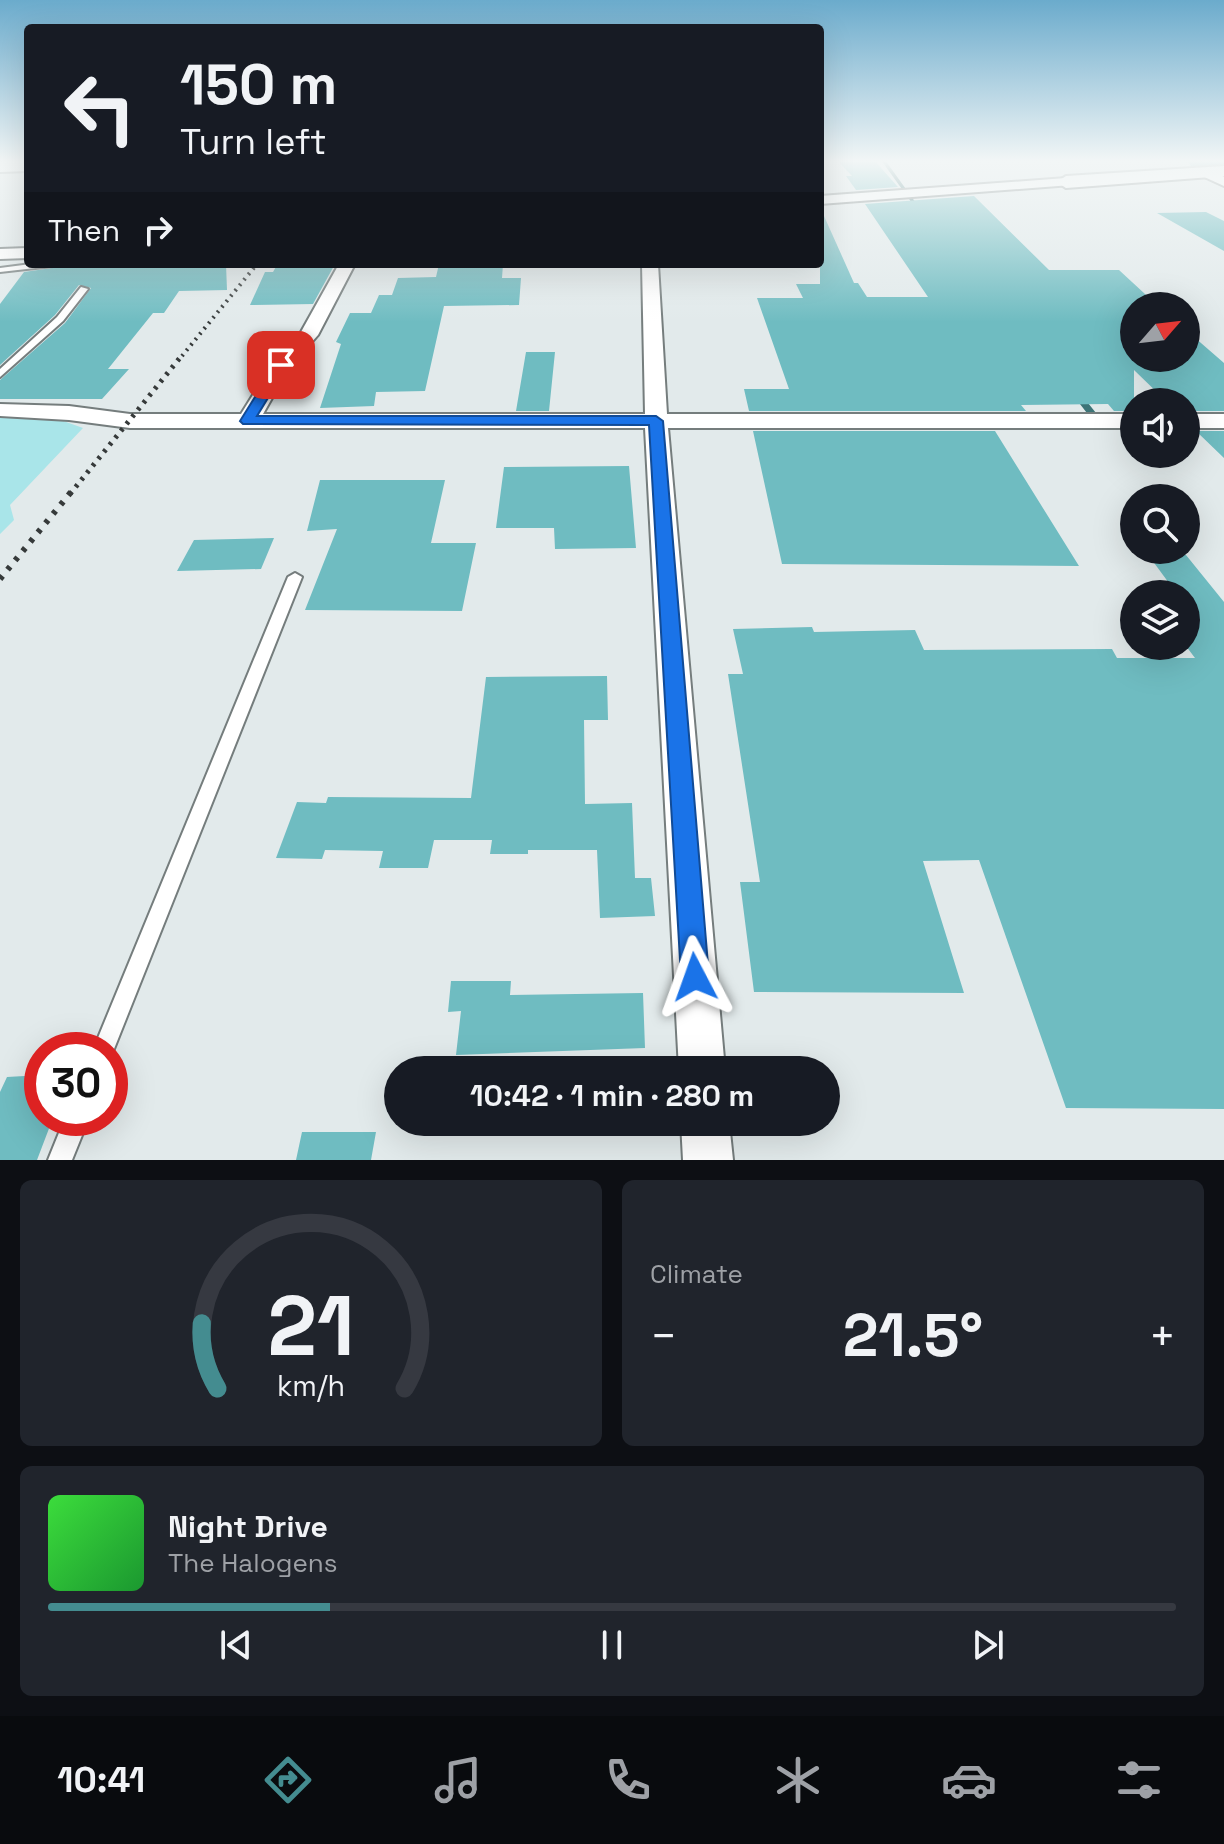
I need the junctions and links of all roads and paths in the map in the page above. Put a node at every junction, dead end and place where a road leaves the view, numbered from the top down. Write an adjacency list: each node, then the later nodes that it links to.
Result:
1 (24, 253): 2 (street)
2 (0, 254)
3 (24, 267): 6 (lane)
4 (345, 268): 10 (street)
5 (650, 268): 11 (street)
6 (0, 270)
7 (84, 289): 8 (lane)
8 (0, 374)
9 (0, 410): 10 (street)
10 (248, 421): 11 (street)
11 (656, 421): 12 (street); 17 (street)
12 (1120, 421)
13 (1200, 421): 14 (street)
14 (1224, 421)
15 (295, 577): 16 (lane)
16 (111, 1032)
17 (701, 1056)
18 (70, 1136): 20 (lane)
19 (706, 1136): 21 (street)
20 (60, 1160)
21 (708, 1160)

